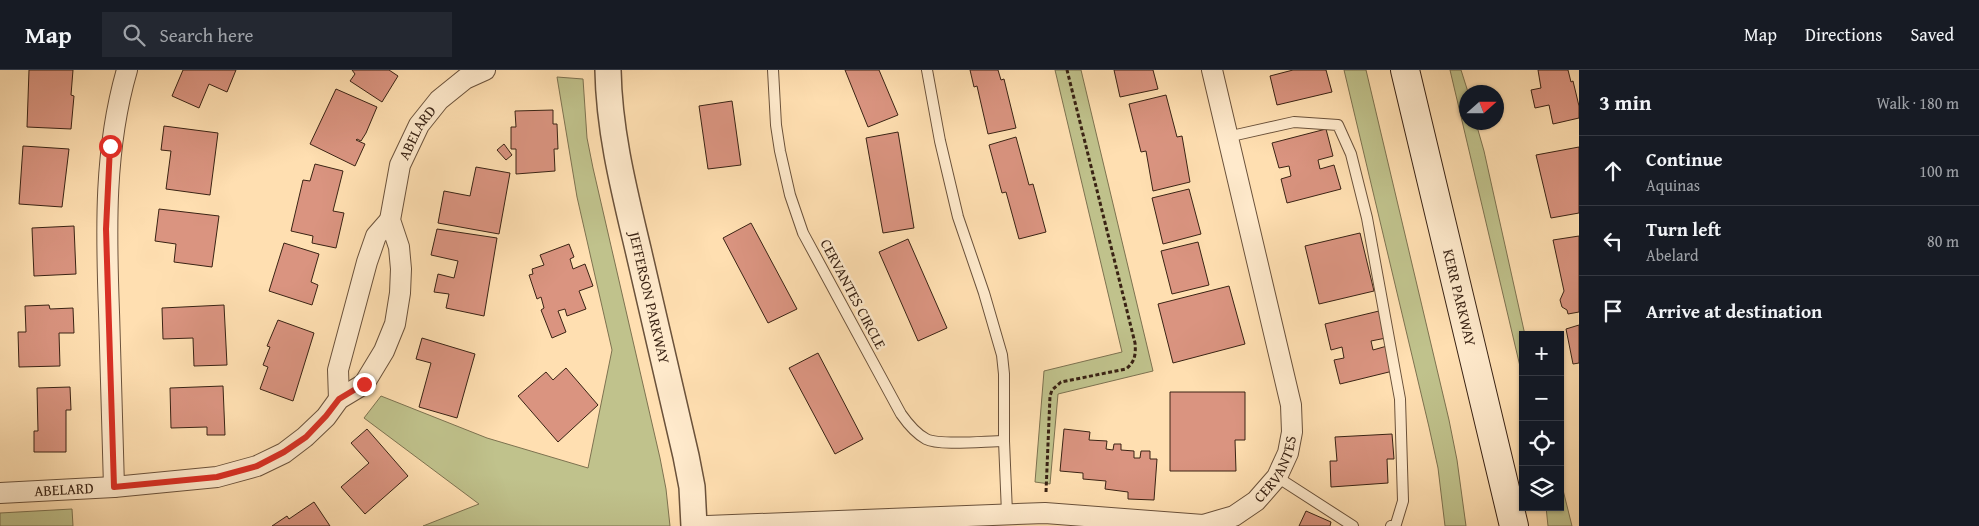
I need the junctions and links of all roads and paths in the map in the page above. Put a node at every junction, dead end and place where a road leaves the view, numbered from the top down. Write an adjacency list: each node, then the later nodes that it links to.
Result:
1 (127, 70): 14 (street)
2 (485, 70): 10 (street, ABELARD)
3 (608, 70): 18 (street, JEFFERSON PARKWAY)
4 (773, 70): 12 (lane, CERVANTES CIRCLE)
5 (928, 70): 12 (lane)
6 (1067, 70): 16 (path)
7 (1212, 70): 9 (street, CERVANTES)
8 (1404, 70): 22 (main road, KERR PARKWAY)
9 (1227, 137): 13 (street, CERVANTES); 21 (lane)
10 (390, 220): 11 (street, ABELARD); 11 (street, ABELARD)
11 (339, 399): 14 (street, ABELARD)
12 (1004, 441): 17 (lane)
13 (1277, 477): 16 (street, CERVANTES); 20 (lane)
14 (114, 487): 15 (street, ABELARD)
15 (0, 493)
16 (1045, 512): 17 (street, CERVANTES)
17 (1007, 513): 19 (street, CERVANTES)
18 (694, 526)
19 (707, 526)
20 (1353, 526)
21 (1391, 526)
22 (1514, 526)

